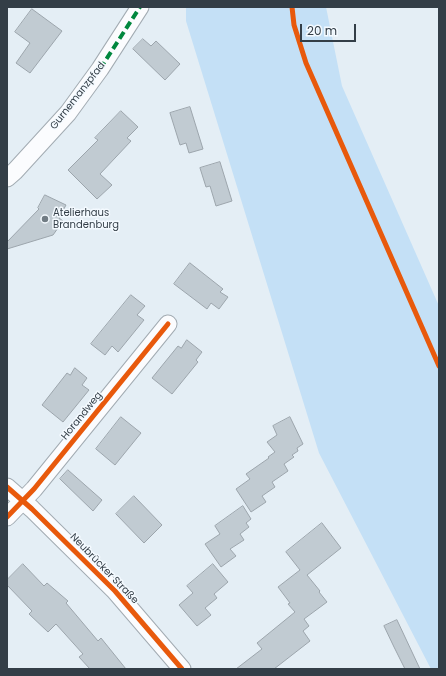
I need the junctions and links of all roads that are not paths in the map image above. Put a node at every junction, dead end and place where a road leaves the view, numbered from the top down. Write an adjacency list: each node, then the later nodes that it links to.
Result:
1 (140, 7): 2 (street, Gurnemanzpfad)
2 (7, 178)
3 (168, 324): 5 (street, Horandweg)
4 (7, 487): 5 (street, Neubrücker Straße)
5 (23, 500): 6 (street, Horandweg); 7 (street, Neubrücker Straße)
6 (7, 517)
7 (182, 669)

